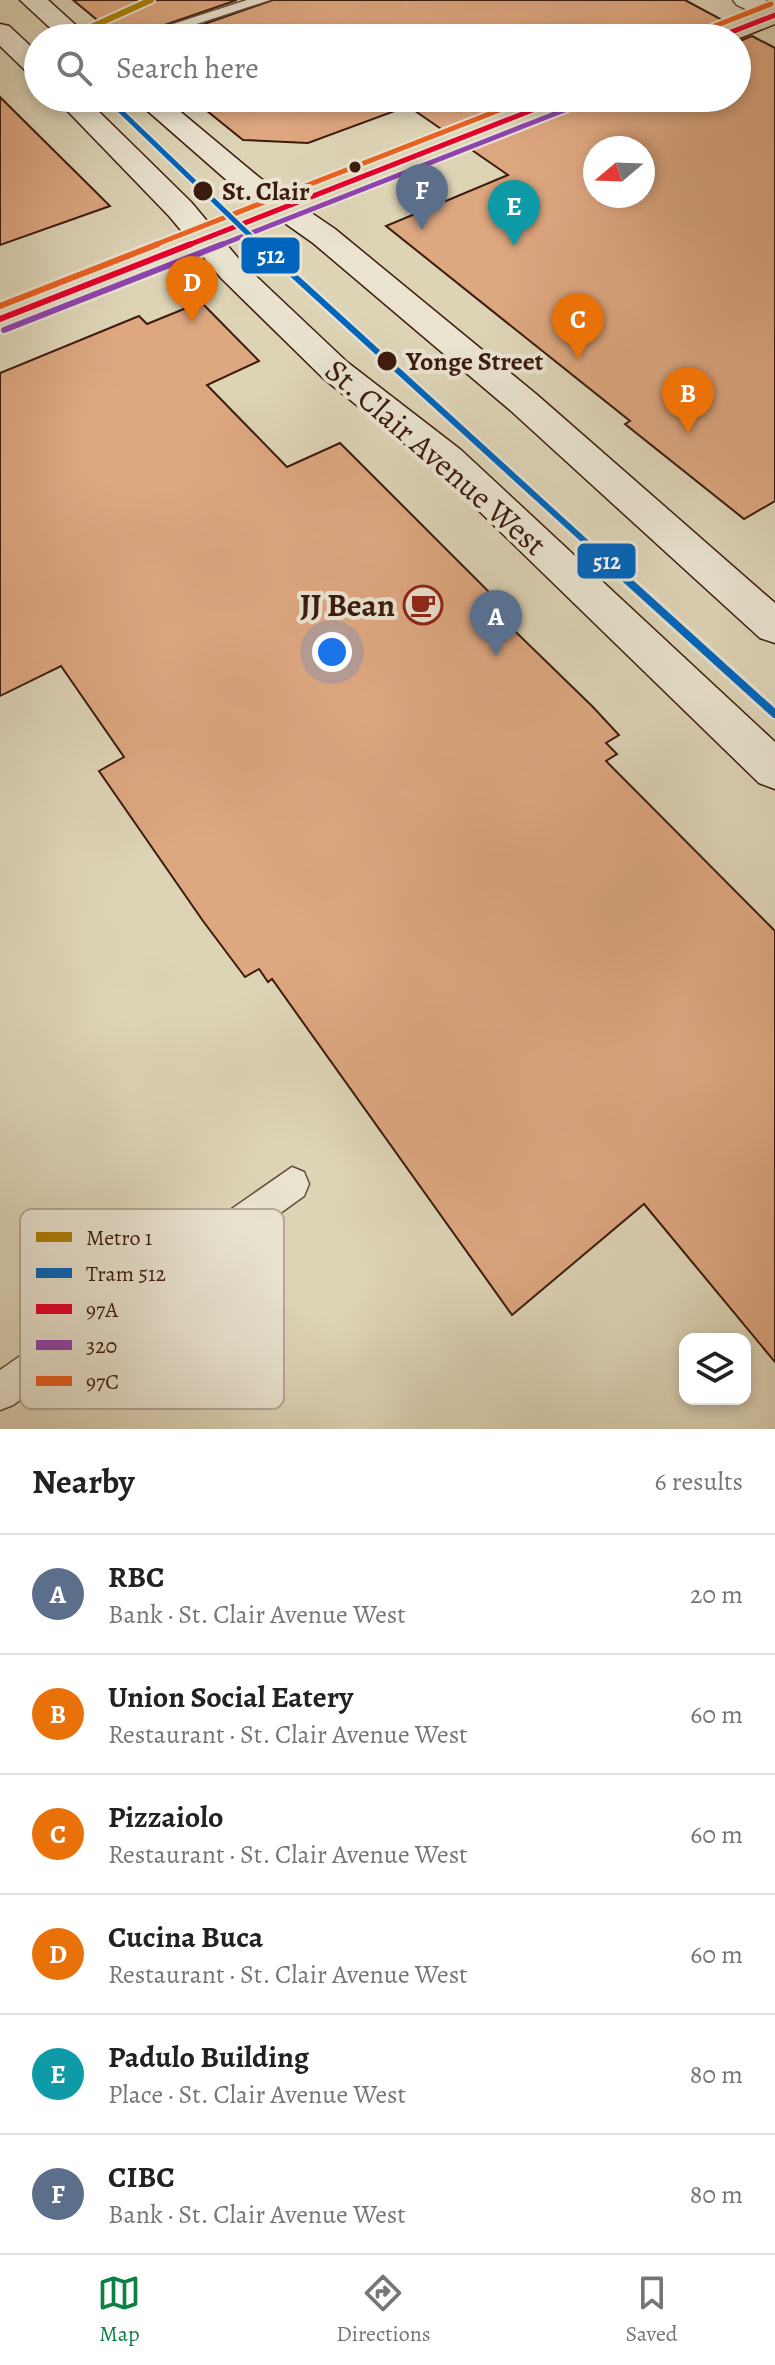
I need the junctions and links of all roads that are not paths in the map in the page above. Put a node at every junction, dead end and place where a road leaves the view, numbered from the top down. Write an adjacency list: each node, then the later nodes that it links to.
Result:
1 (33, 0): 5 (main road)
2 (263, 0): 6 (lane)
3 (746, 0): 4 (main road)
4 (775, 15): 7 (main road)
5 (61, 24)
6 (184, 24)
7 (751, 24)
8 (0, 32): 9 (main road)
9 (24, 54)
10 (83, 112): 14 (main road, St. Clair Avenue West)
11 (164, 112): 13 (main road)
12 (528, 112): 13 (main road)
13 (285, 208): 14 (main road); 16 (main road)
14 (206, 239): 15 (main road); 17 (main road, St. Clair Avenue West)
15 (0, 319)
16 (775, 627)
17 (775, 770)
18 (292, 1184): 19 (lane)
19 (257, 1209)
20 (20, 1378): 21 (lane)
21 (0, 1392)

